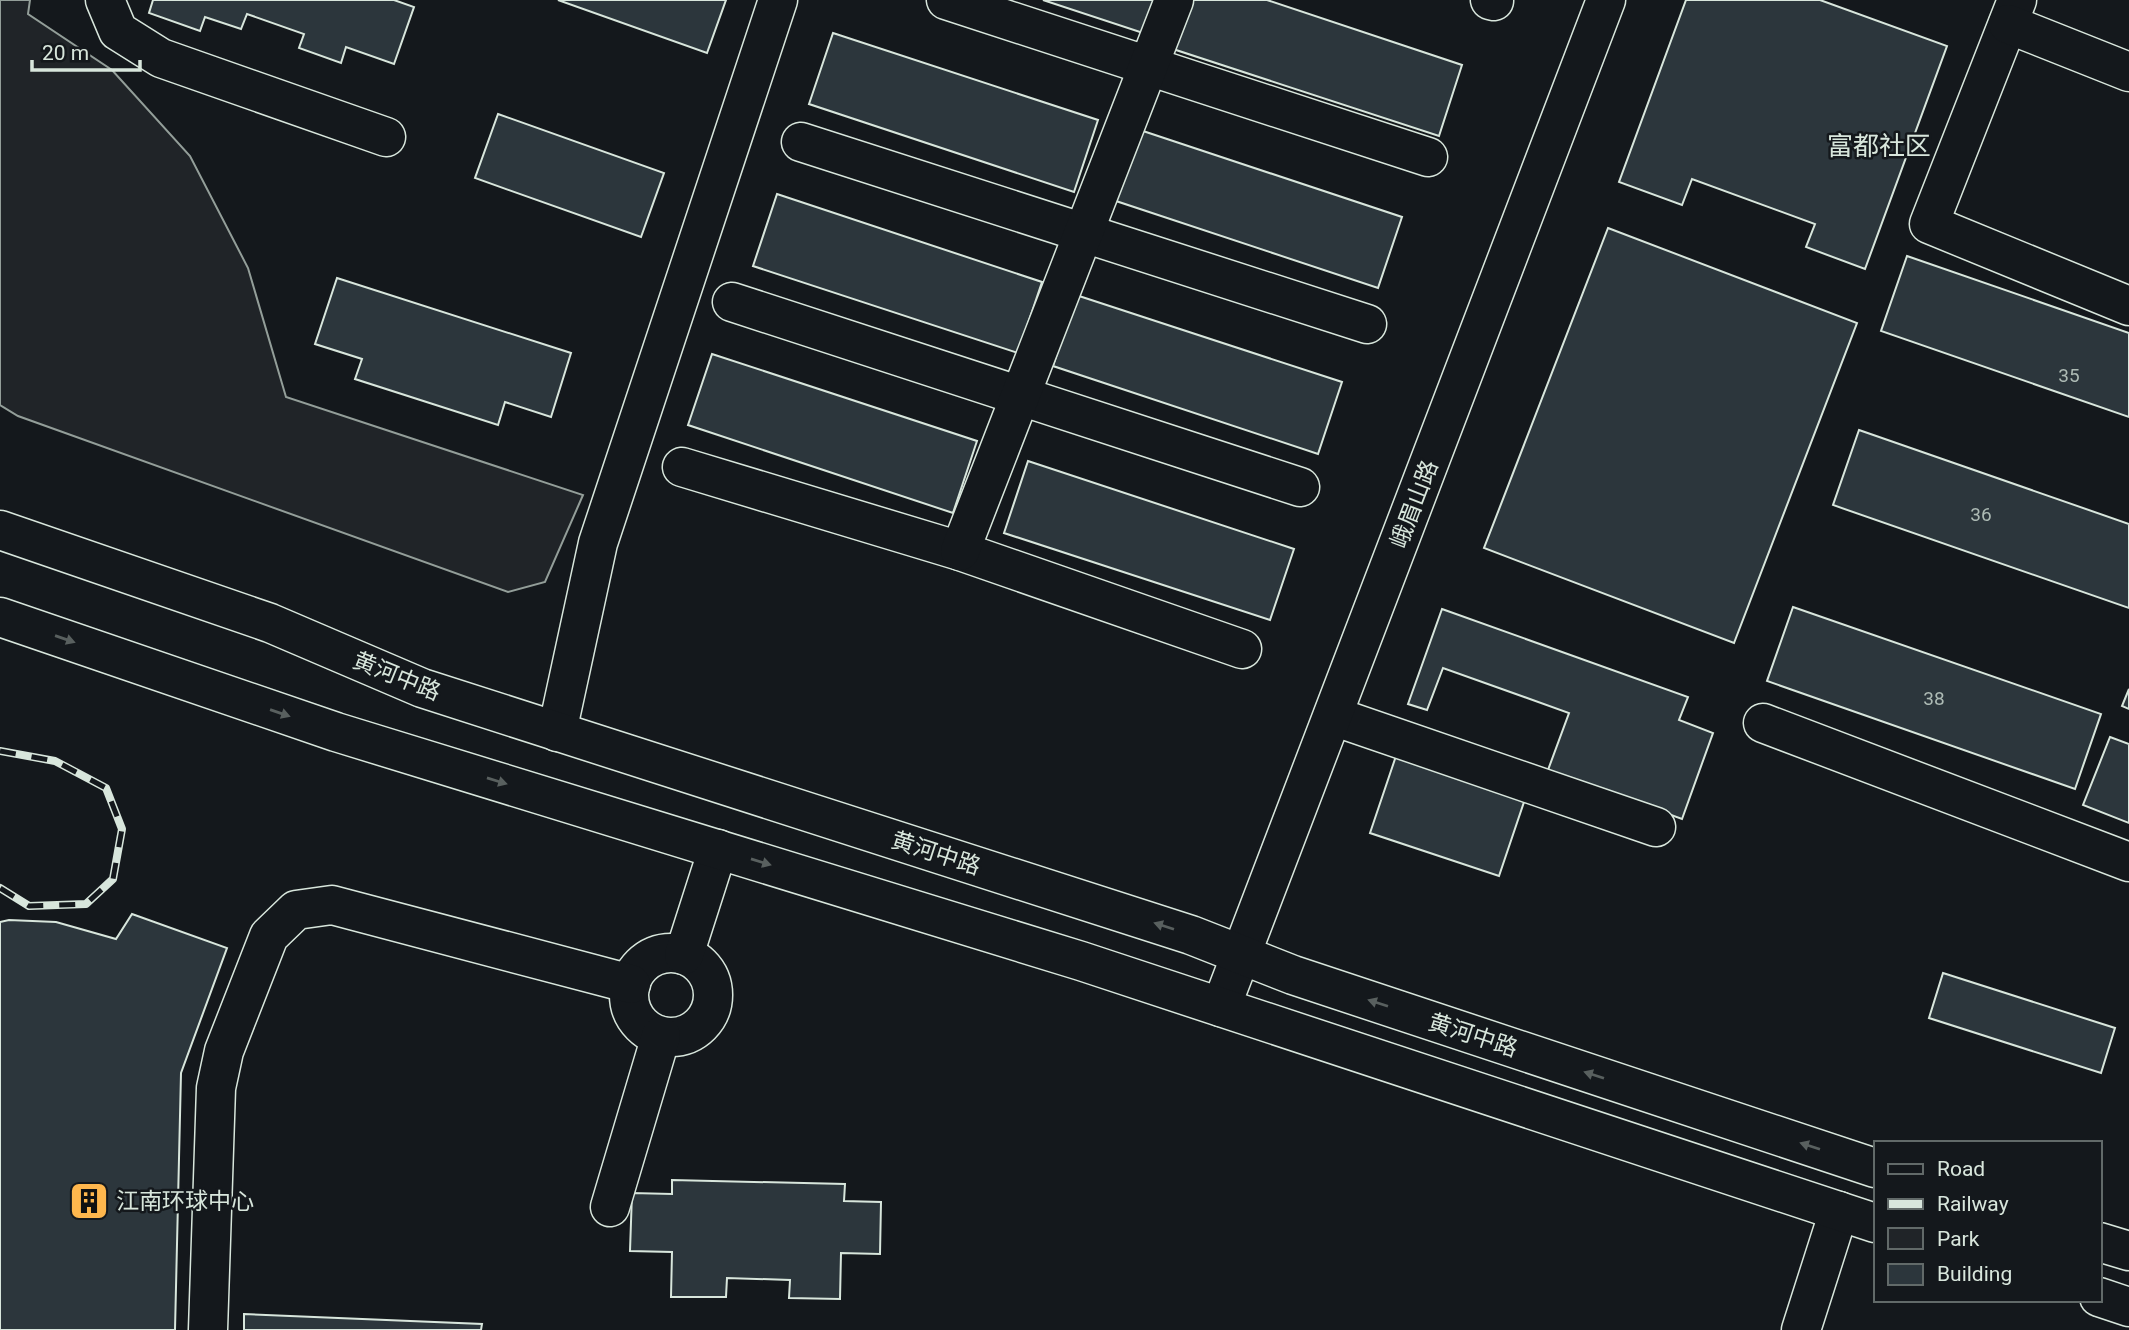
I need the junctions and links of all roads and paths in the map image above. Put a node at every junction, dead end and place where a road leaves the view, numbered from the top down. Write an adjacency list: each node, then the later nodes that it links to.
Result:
1 (105, 0): 9 (main road)
2 (778, 0): 25 (main road)
3 (946, 0): 7 (main road)
4 (1174, 0): 7 (main road)
5 (1606, 0): 23 (main road, 峨眉山路)
6 (2012, 12): 8 (main road); 14 (main road)
7 (1148, 66): 11 (main road); 12 (main road)
8 (2129, 72)
9 (386, 137)
10 (801, 142): 12 (main road)
11 (1428, 157)
12 (1084, 233): 15 (main road); 16 (main road)
13 (732, 302): 16 (main road)
14 (2129, 306)
15 (1367, 324)
16 (1021, 396): 18 (main road); 20 (main road)
17 (682, 467): 20 (main road)
18 (1300, 487)
19 (0, 530): 25 (main road, 黄河中路)
20 (960, 551): 22 (main road)
21 (0, 617): 27 (main road, one-way to 27)
22 (1242, 649)
23 (1333, 716): 26 (main road); 29 (main road, 峨眉山路)
24 (1763, 723): 28 (main road)
25 (556, 732): 29 (main road, 黄河中路, one-way to 25)
26 (1656, 827)
27 (718, 849): 30 (main road); 32 (main road, one-way to 32)
28 (2129, 862)
29 (1240, 954): 32 (main road, 峨眉山路); 34 (main road, 黄河中路, one-way to 29)
30 (684, 955): 31 (main road); 33 (main road)
31 (631, 984): 33 (main road); 42 (main road)
32 (1221, 1007): 36 (main road)
33 (660, 1036): 35 (main road)
34 (1874, 1168)
35 (610, 1207)
36 (1839, 1211): 37 (main road); 43 (main road)
37 (1874, 1223)
38 (2101, 1243): 39 (main road)
39 (2129, 1251)
40 (2101, 1298): 41 (main road)
41 (2129, 1307)
42 (208, 1330)
43 (1801, 1330)

